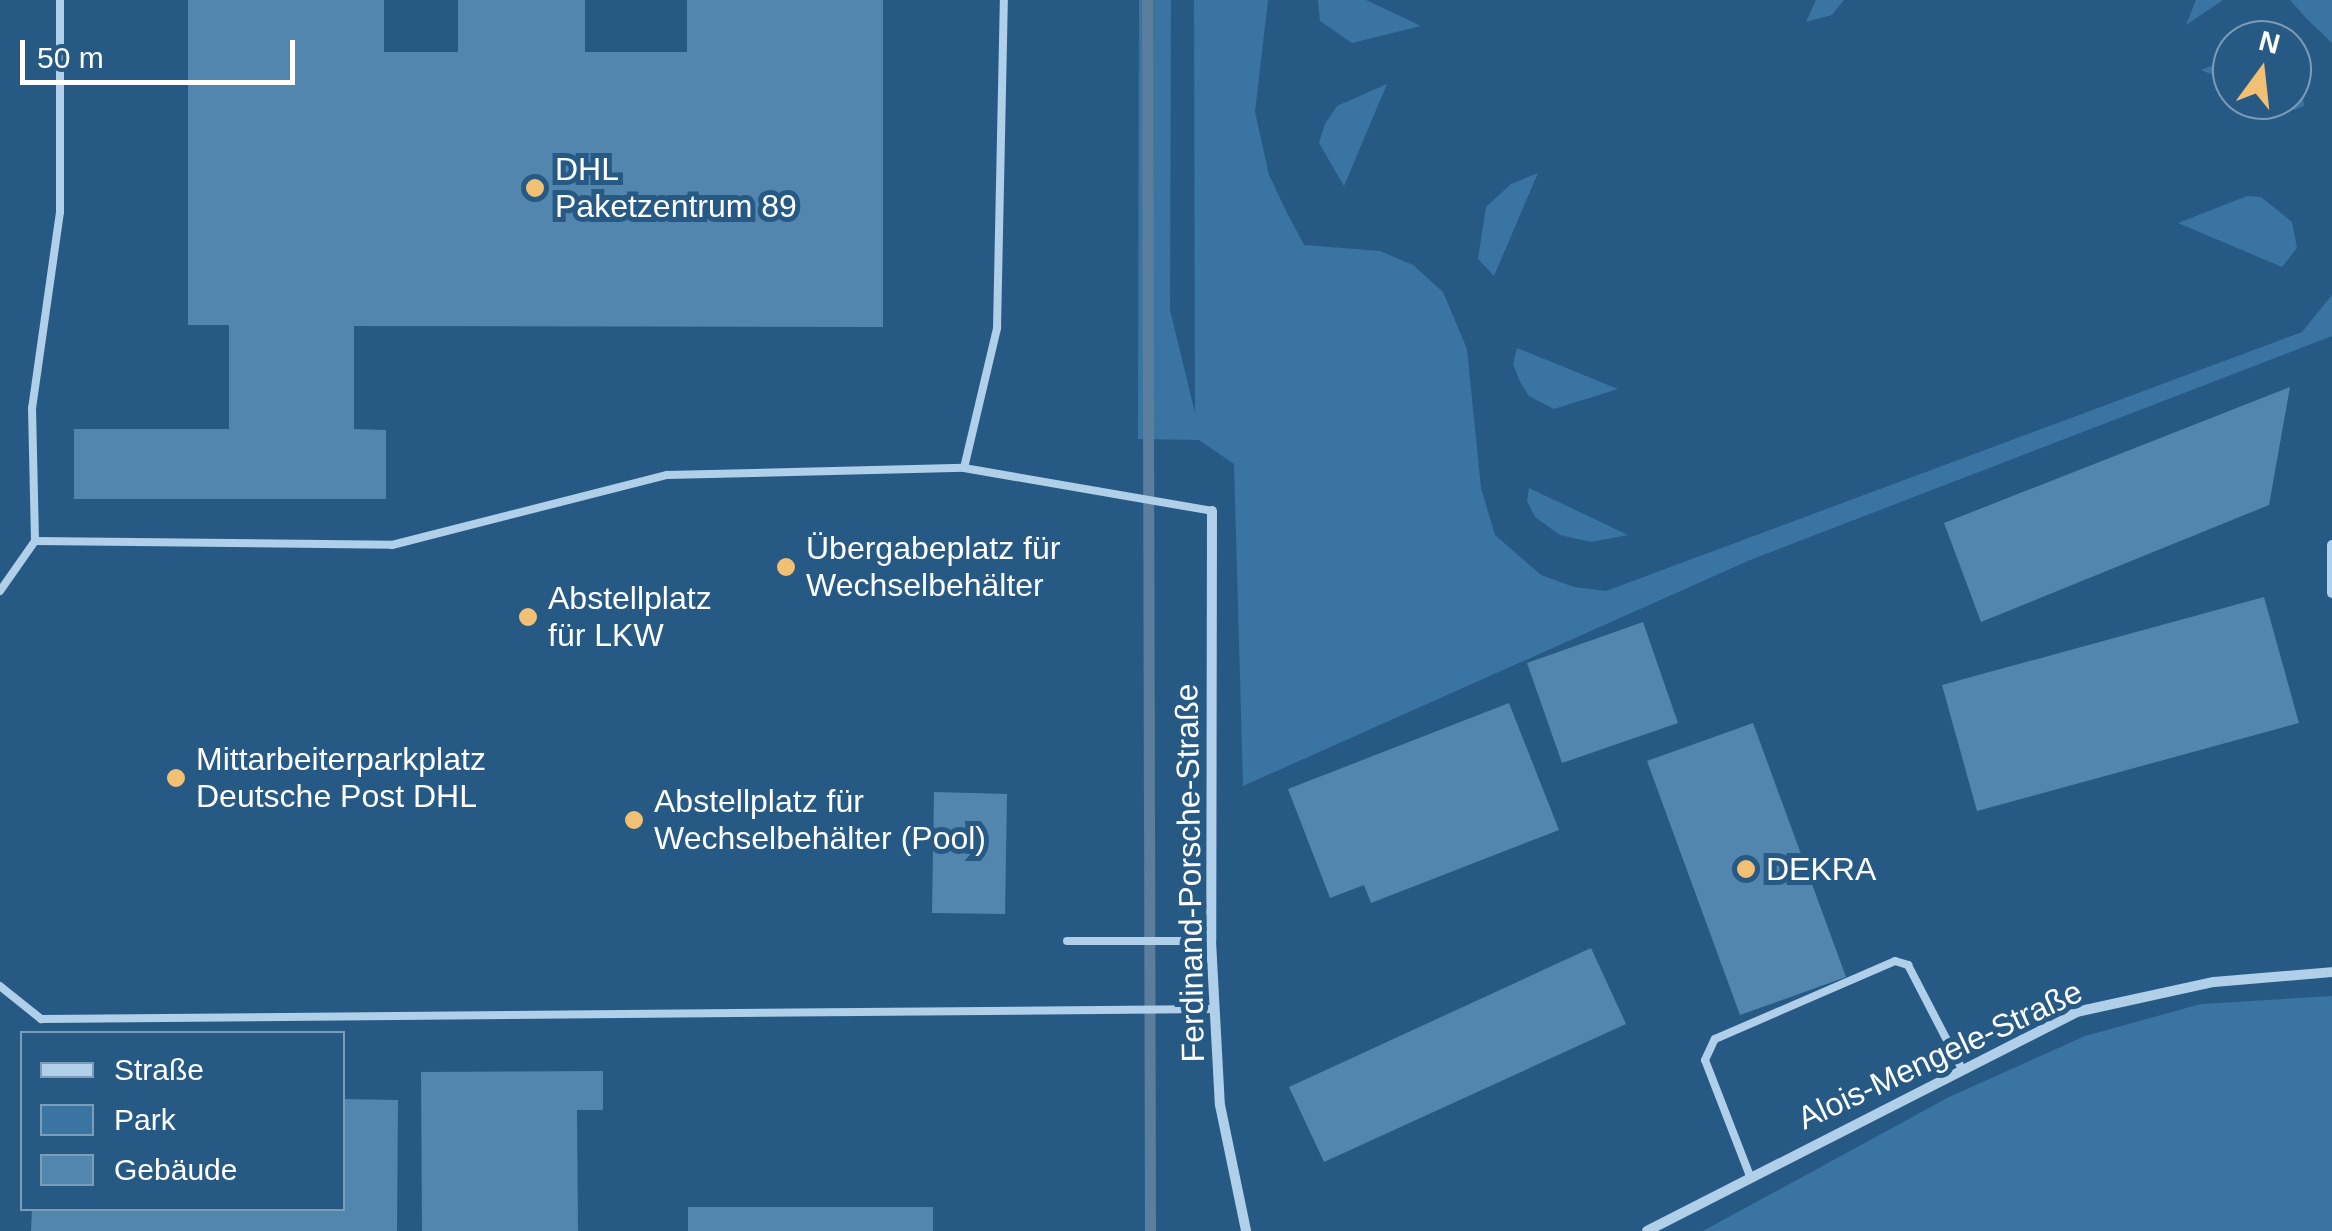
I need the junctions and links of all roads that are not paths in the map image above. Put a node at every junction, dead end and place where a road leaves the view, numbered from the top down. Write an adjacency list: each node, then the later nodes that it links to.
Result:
1 (60, 0): 5 (lane)
2 (1004, 0): 3 (lane)
3 (964, 468): 4 (lane); 5 (lane)
4 (1212, 511): 10 (street, Ferdinand-Porsche-Straße)
5 (35, 541): 7 (lane)
6 (2332, 545): 8 (street)
7 (0, 591)
8 (2332, 593)
9 (1067, 941): 10 (lane)
10 (1212, 941): 13 (street, Ferdinand-Porsche-Straße)
11 (2332, 972): 14 (street, Alois-Mengele-Straße)
12 (0, 986): 13 (lane)
13 (1215, 1010): 16 (street, Ferdinand-Porsche-Straße)
14 (1962, 1069): 15 (street, Alois-Mengele-Straße); 15 (lane)
15 (1750, 1176): 17 (street, Alois-Mengele-Straße)
16 (1246, 1231)
17 (1647, 1231)

